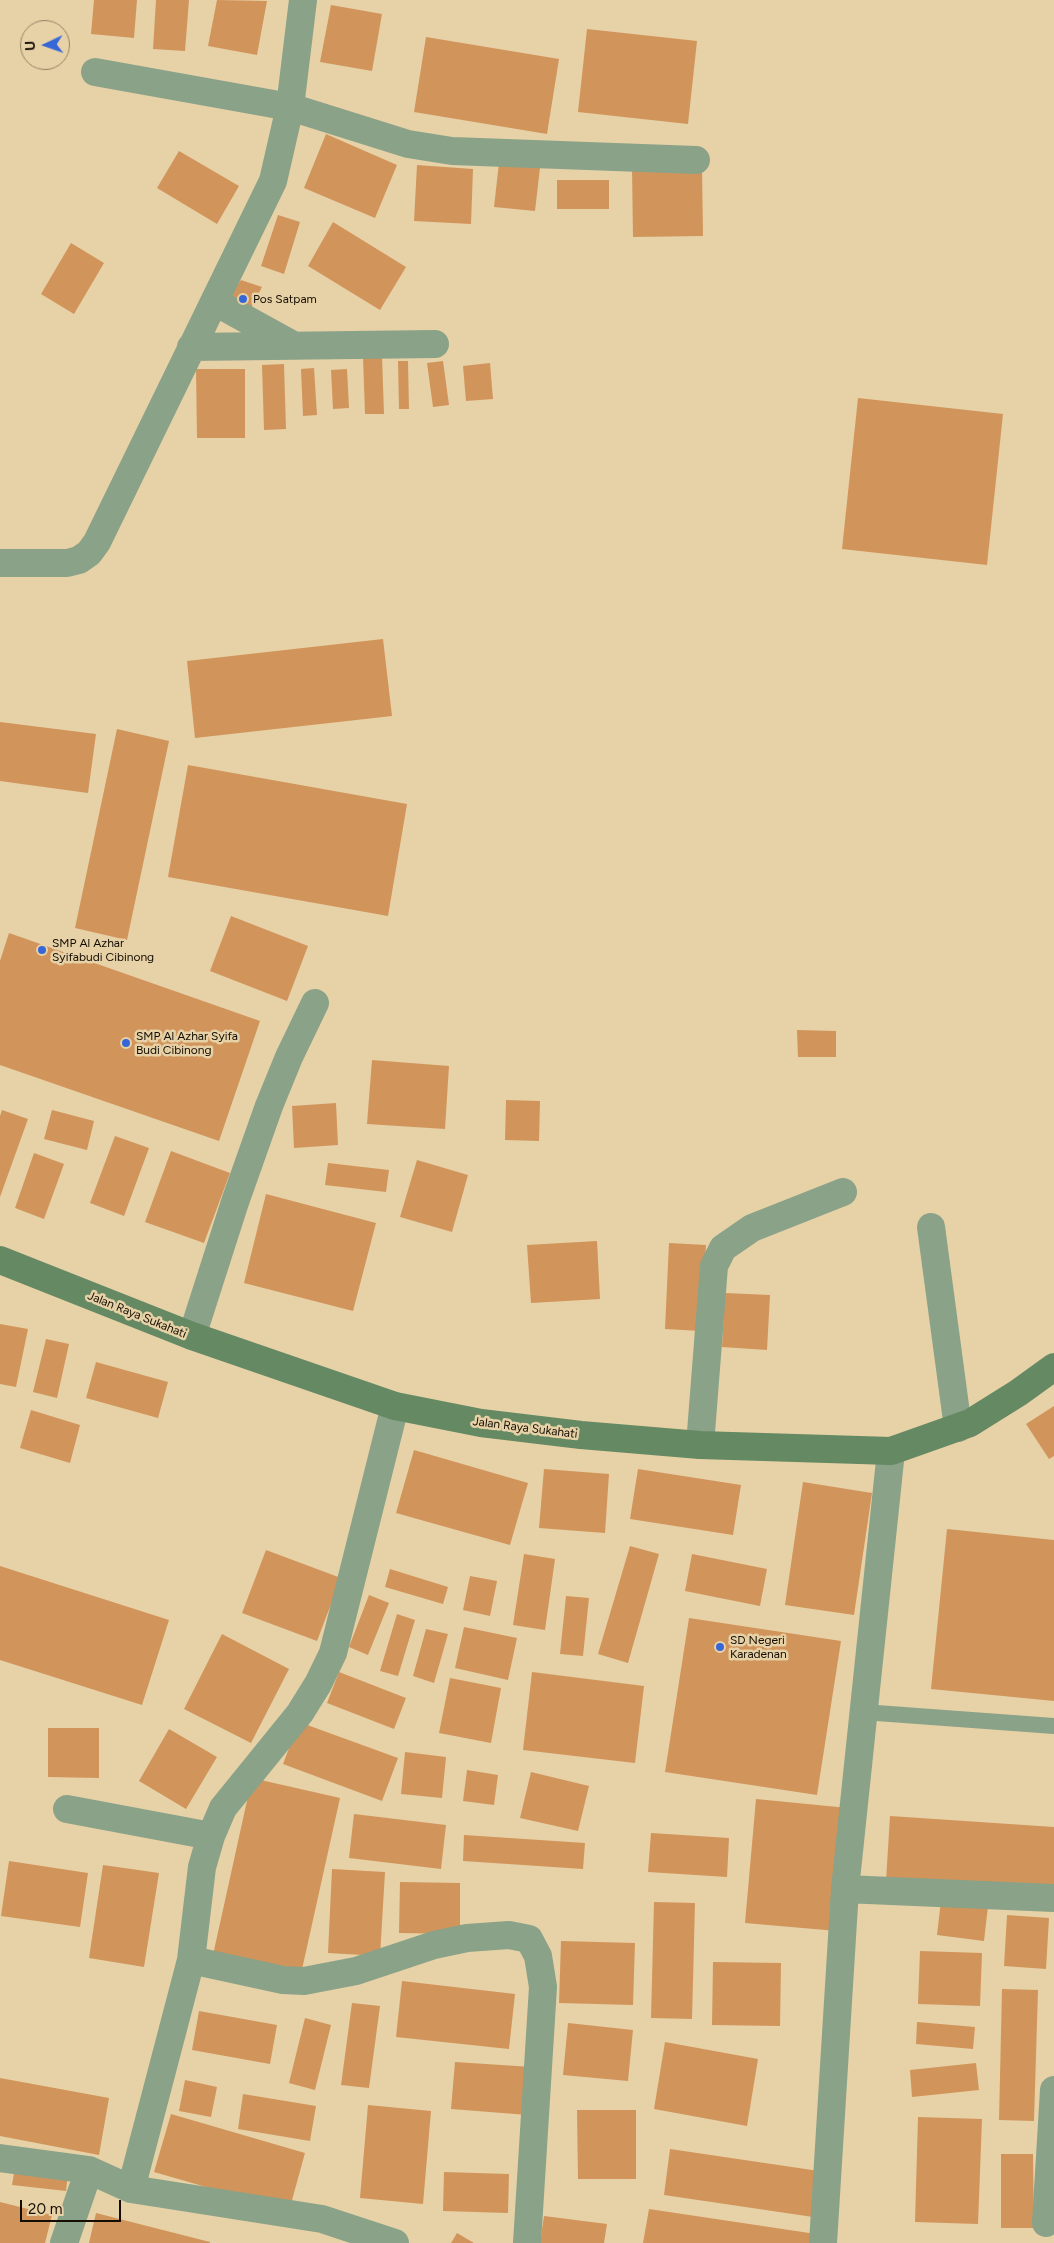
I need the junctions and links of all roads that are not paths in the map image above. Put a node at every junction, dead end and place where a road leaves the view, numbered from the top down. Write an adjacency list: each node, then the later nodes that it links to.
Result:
1 (303, 0): 3 (street)
2 (95, 72): 3 (street)
3 (290, 107): 4 (street); 5 (street)
4 (696, 160)
5 (215, 302): 7 (street); 8 (street)
6 (436, 344): 7 (street)
7 (294, 345): 8 (street)
8 (191, 347): 9 (street)
9 (0, 562)
10 (315, 1003): 14 (street)
11 (843, 1192): 18 (street)
12 (931, 1227): 17 (street)
13 (0, 1260): 14 (main road, Jalan Raya Sukahati)
14 (192, 1336): 16 (main road, Jalan Raya Sukahati)
15 (1054, 1367): 17 (main road, Jalan Raya Sukahati)
16 (395, 1406): 18 (main road, Jalan Raya Sukahati); 23 (street)
17 (958, 1428): 19 (main road, Jalan Raya Sukahati)
18 (700, 1444): 19 (main road, Jalan Raya Sukahati)
19 (891, 1451): 20 (street)
20 (863, 1712): 21 (lane); 24 (street)
21 (1054, 1726)
22 (67, 1809): 23 (street)
23 (211, 1836): 26 (street)
24 (845, 1889): 25 (street); 35 (street)
25 (1054, 1898)
26 (191, 1960): 30 (street); 34 (street)
27 (1054, 2090): 31 (street)
28 (0, 2158): 29 (street)
29 (89, 2170): 30 (street); 32 (street)
30 (131, 2189): 33 (street)
31 (1046, 2223)
32 (64, 2243)
33 (395, 2243)
34 (527, 2243)
35 (823, 2243)

